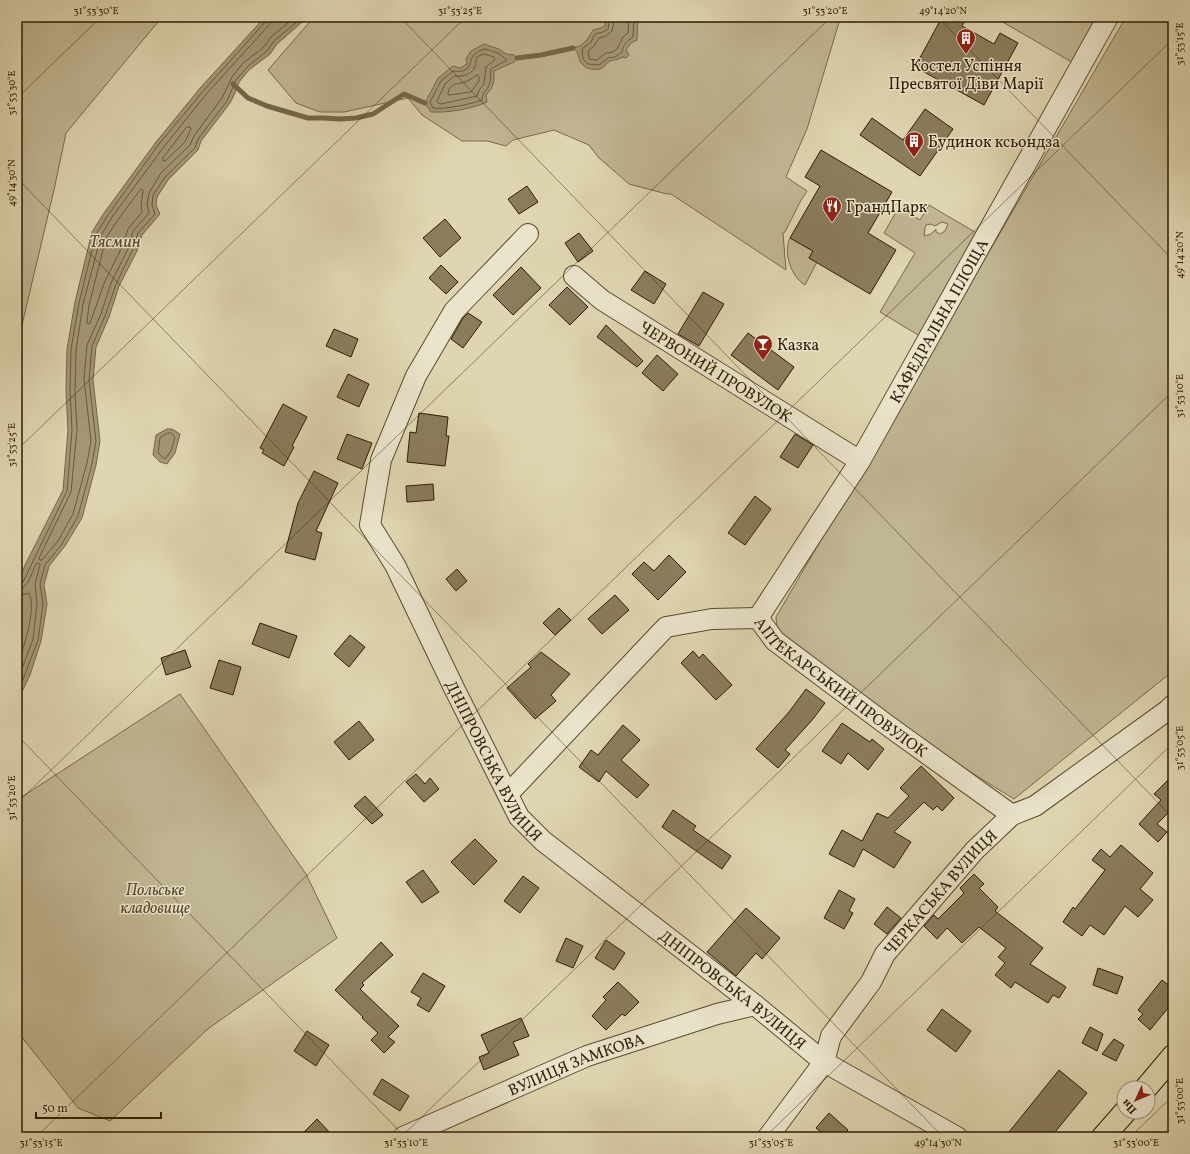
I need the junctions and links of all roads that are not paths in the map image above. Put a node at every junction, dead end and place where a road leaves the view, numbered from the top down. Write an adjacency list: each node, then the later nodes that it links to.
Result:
1 (1108, 17): 4 (street, КАФЕДРАЛЬНА ПЛОЩА)
2 (528, 234): 7 (street, ДНІПРОВСЬКА ВУЛИЦЯ)
3 (574, 276): 4 (street, ЧЕРВОНИЙ ПРОВУЛОК)
4 (860, 461): 5 (street, КАФЕДРАЛЬНА ПЛОЩА)
5 (758, 618): 7 (street, АПТЕКАРСЬКИЙ ПРОВУЛОК); 8 (street, АПТЕКАРСЬКИЙ ПРОВУЛОК)
6 (1173, 705): 8 (street, ЧЕРКАСЬКА ВУЛИЦЯ)
7 (508, 794): 9 (street, ДНІПРОВСЬКА ВУЛИЦЯ)
8 (1012, 815): 11 (street, ЧЕРКАСЬКА ВУЛИЦЯ)
9 (755, 1005): 11 (street, ДНІПРОВСЬКА ВУЛИЦЯ); 14 (street, ВУЛИЦЯ ЗАМКОВА)
10 (1173, 1056): 12 (main road)
11 (824, 1062): 15 (street, ЧЕРКАСЬКА ВУЛИЦЯ); 16 (street, ДНІПРОВСЬКА ВУЛИЦЯ)
12 (1153, 1080)
13 (1118, 1120): 17 (main road)
14 (403, 1137)
15 (768, 1137)
16 (957, 1137)
17 (1103, 1137)

